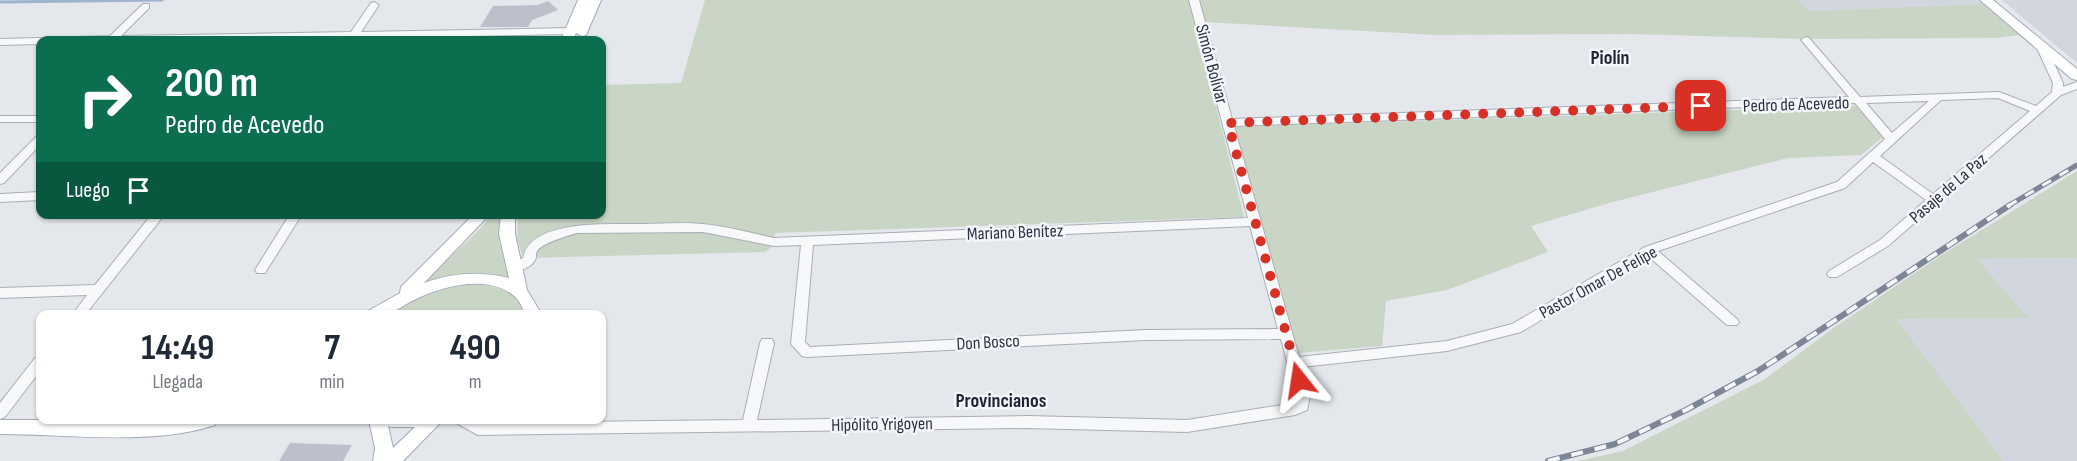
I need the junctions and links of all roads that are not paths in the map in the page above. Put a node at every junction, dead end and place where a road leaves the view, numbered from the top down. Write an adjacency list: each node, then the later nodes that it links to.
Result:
1 (584, 0): 9 (main road)
2 (595, 0): 10 (main road)
3 (1194, 0): 23 (street, Simón Bolívar)
4 (1986, 0): 14 (main road)
5 (374, 5): 8 (street)
6 (146, 6): 7 (street)
7 (116, 36)
8 (353, 36)
9 (572, 36)
10 (573, 36)
11 (1806, 40): 19 (street)
12 (36, 41): 13 (street)
13 (0, 42)
14 (2041, 46): 15 (main road); 17 (street)
15 (2077, 76)
16 (2077, 85): 17 (street, Pasaje de La Paz)
17 (2057, 93): 20 (street, Pasaje de La Paz)
18 (1937, 99): 19 (street, Pedro de Acevedo); 20 (street, Pedro de Acevedo); 24 (street, Pastor Omar De Felipe)
19 (1858, 102): 23 (street, Pedro de Acevedo); 24 (street)
20 (2038, 110): 30 (street, Pasaje de La Paz)
21 (36, 118): 22 (street)
22 (0, 119)
23 (1228, 123): 35 (street, Simón Bolívar)
24 (1891, 139): 26 (street, Pastor Omar De Felipe)
25 (36, 143): 27 (street)
26 (1872, 156): 30 (street); 37 (street, Pastor Omar De Felipe)
27 (0, 180)
28 (36, 196): 29 (street)
29 (0, 198)
30 (1934, 200): 40 (street, Pasaje de La Paz)
31 (155, 219): 41 (street)
32 (293, 219): 39 (street)
33 (478, 219): 44 (main road)
34 (508, 219): 38 (main road)
35 (1255, 222): 36 (street, Mariano Benítez); 49 (street, Simón Bolívar)
36 (807, 241): 38 (street, Mariano Benítez); 49 (street, Don Bosco)
37 (1649, 250): 48 (street); 51 (street, Pastor Omar De Felipe)
38 (514, 267): 42 (main road)
39 (261, 270)
40 (1833, 274)
41 (98, 290): 43 (street); 45 (street)
42 (520, 292): 44 (main road); 47 (main road)
43 (0, 293)
44 (401, 297): 46 (main road)
45 (82, 310)
46 (382, 310)
47 (532, 310)
48 (1732, 322)
49 (1286, 334): 51 (street, Simón Bolívar)
50 (766, 343): 60 (street)
51 (1294, 363): 53 (street, Simón Bolívar)
52 (36, 367): 54 (street)
53 (1302, 406): 60 (street, Hipólito Yrigoyen)
54 (0, 413)
55 (41, 424): 61 (main road)
56 (191, 424): 61 (main road)
57 (379, 424): 63 (main road)
58 (430, 424): 64 (main road)
59 (470, 424): 60 (street, Hipólito Yrigoyen)
60 (749, 425)
61 (25, 426): 62 (main road)
62 (0, 427)
63 (382, 461)
64 (391, 461)

